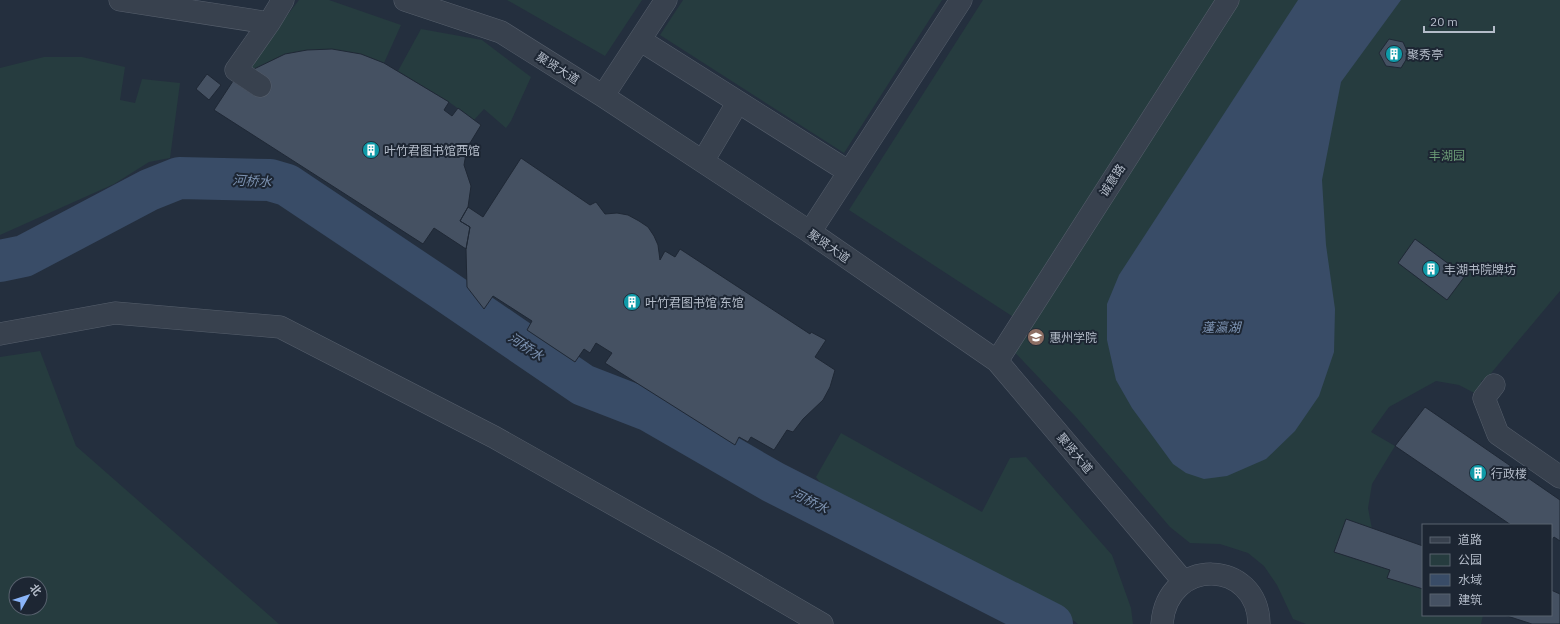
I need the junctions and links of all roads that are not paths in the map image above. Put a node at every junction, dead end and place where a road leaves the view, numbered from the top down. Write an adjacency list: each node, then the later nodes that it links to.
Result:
1 (120, 0): 7 (street)
2 (282, 0): 7 (street)
3 (405, 0): 10 (street, 聚贤大道)
4 (666, 0): 8 (street)
5 (961, 0): 13 (street)
6 (1228, 0): 16 (street, 诚意路)
7 (269, 23): 9 (street)
8 (640, 40): 10 (street); 11 (street)
9 (260, 86)
10 (603, 96): 12 (street, 聚贤大道)
11 (738, 102): 12 (street); 13 (street)
12 (703, 161): 14 (street, 聚贤大道)
13 (849, 172): 14 (street)
14 (810, 232): 16 (street, 聚贤大道)
15 (0, 334): 20 (street)
16 (997, 361): 19 (street, 聚贤大道)
17 (1494, 385): 18 (street)
18 (1560, 477)
19 (1184, 582): 21 (street); 22 (street)
20 (822, 624)
21 (1162, 624)
22 (1259, 624)

